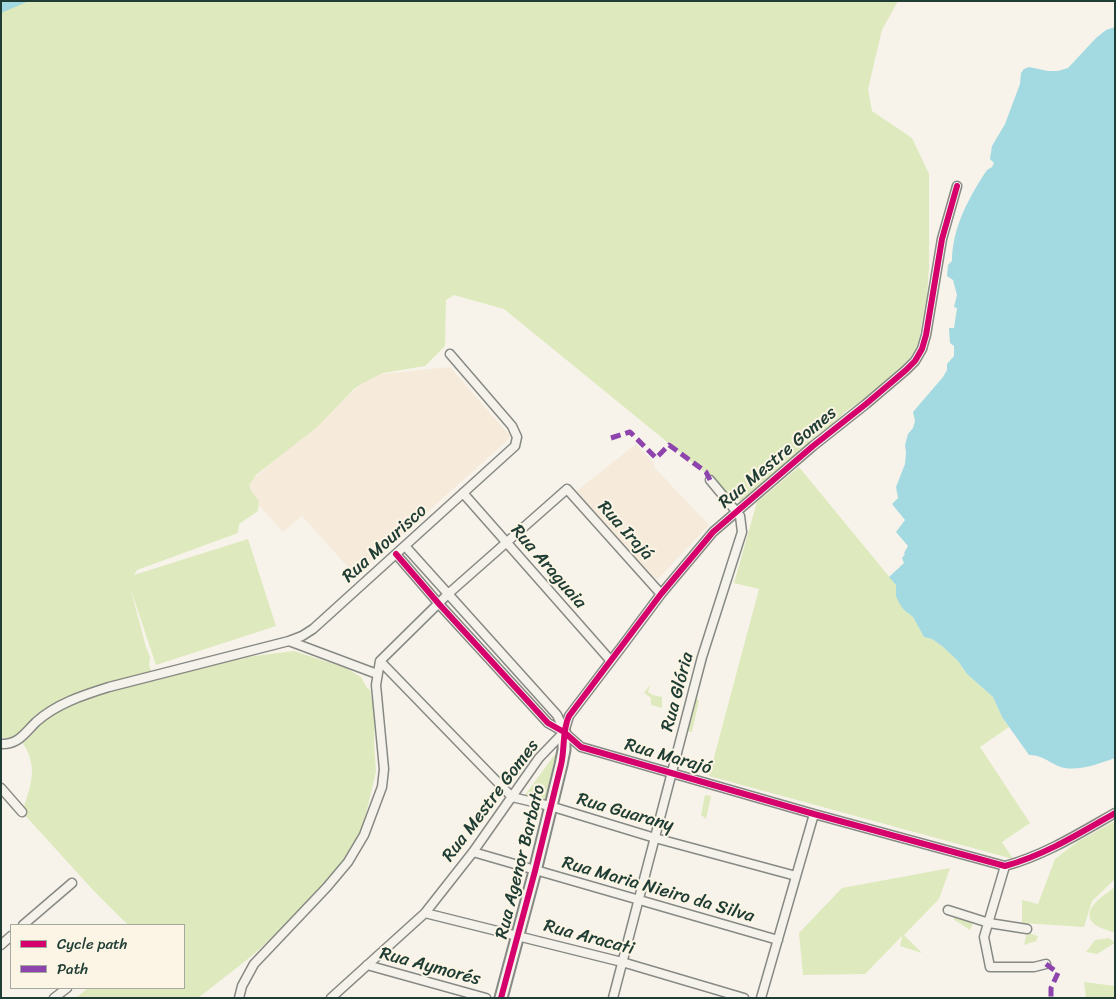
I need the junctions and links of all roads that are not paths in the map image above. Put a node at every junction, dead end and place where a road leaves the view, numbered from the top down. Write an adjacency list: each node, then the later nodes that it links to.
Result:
1 (957, 186): 5 (street, Rua Mestre Gomes)
2 (450, 354): 4 (street, Rua Mourisco)
3 (710, 480): 5 (street)
4 (463, 493): 6 (street, Rua Araguaia); 7 (street, Rua Mourisco)
5 (737, 512): 10 (street, Rua Mestre Gomes); 18 (street, Rua Glória)
6 (508, 543): 9 (street); 10 (street, Rua Irajá); 14 (street, Rua Araguaia)
7 (405, 546): 8 (street, Rua Mourisco); 9 (street, Rua Marajó)
8 (396, 554): 11 (street, Rua Marajó); 12 (street, Rua Mourisco)
9 (448, 594): 11 (street); 16 (street, Rua Marajó)
10 (661, 594): 14 (street, Rua Mestre Gomes)
11 (439, 604): 13 (street); 16 (street, Rua Marajó)
12 (289, 641): 15 (street); 17 (street, Rua Mourisco)
13 (380, 661): 15 (street); 20 (street)
14 (611, 661): 16 (street, Rua Mestre Gomes)
15 (377, 674): 44 (street)
16 (564, 732): 18 (street, Rua Marajó); 20 (street, Rua Mestre Gomes); 21 (street, Rua Agenor Barbato)
17 (1, 744)
18 (672, 773): 24 (street, Rua Marajó); 25 (street, Rua Glória)
19 (3, 792): 22 (street)
20 (512, 797): 21 (street, Rua Guarany); 26 (street, Rua Mestre Gomes)
21 (550, 806): 25 (street, Rua Guarany); 28 (street, Rua Agenor Barbato)
22 (22, 812)
23 (1115, 812): 27 (street)
24 (814, 814): 27 (street, Rua Marajó); 29 (street)
25 (655, 838): 29 (street, Rua Guarany); 31 (street, Rua Glória)
26 (473, 852): 28 (street, Rua Maria Nieiro da Silva); 33 (street, Rua Mestre Gomes)
27 (1005, 866): 34 (street)
28 (535, 871): 31 (street, Rua Maria Nieiro da Silva); 37 (street, Rua Agenor Barbato)
29 (796, 876): 38 (street)
30 (72, 883): 35 (street)
31 (638, 900): 38 (street, Rua Maria Nieiro da Silva); 39 (street, Rua Glória)
32 (948, 910): 34 (street)
33 (426, 912): 37 (street, Rua Aracati); 41 (street, Rua Mestre Gomes)
34 (989, 923): 36 (street); 40 (street)
35 (24, 924)
36 (1027, 929)
37 (518, 935): 39 (street, Rua Aracati); 47 (street, Rua Agenor Barbato)
38 (778, 940): 50 (street)
39 (622, 962): 48 (street, Rua Glória); 49 (street, Rua Aracati)
40 (1046, 964)
41 (367, 965): 45 (street, Rua Mestre Gomes); 46 (street, Rua Aymorés)
42 (66, 989): 43 (street)
43 (54, 998)
44 (239, 998)
45 (331, 998)
46 (486, 998)
47 (501, 998)
48 (613, 998)
49 (744, 998)
50 (761, 998)

